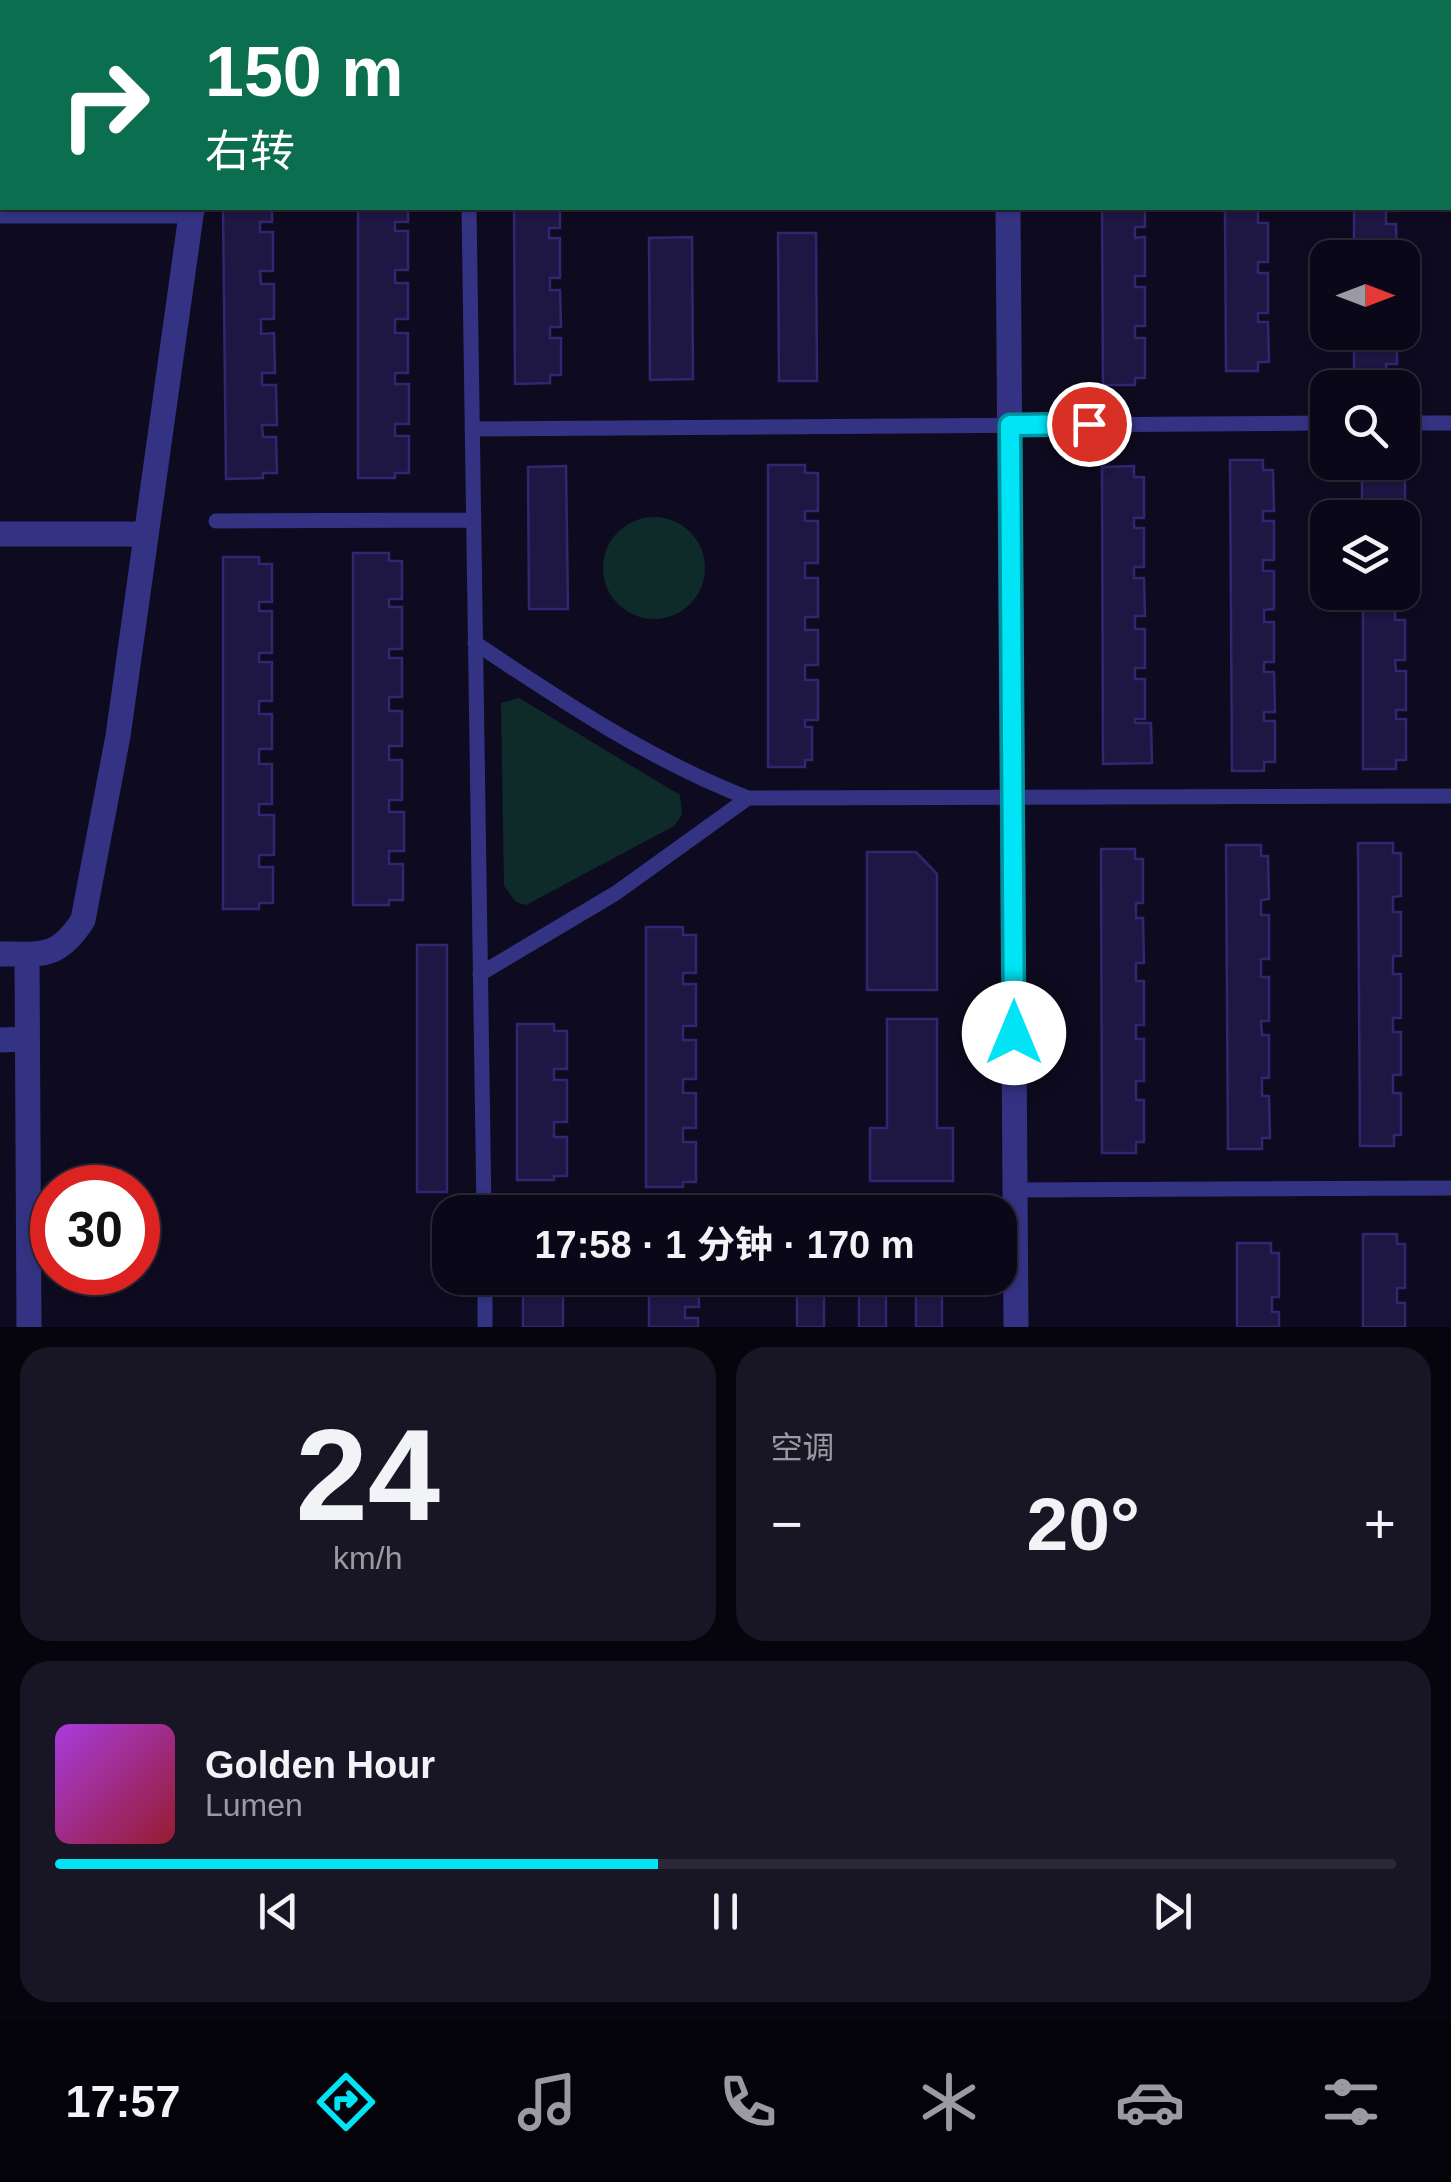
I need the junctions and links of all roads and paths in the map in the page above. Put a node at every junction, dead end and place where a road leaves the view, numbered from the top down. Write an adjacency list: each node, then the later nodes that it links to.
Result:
1 (96, 210): 5 (street)
2 (192, 210): 14 (street)
3 (469, 210): 10 (lane)
4 (1008, 210): 9 (street)
5 (0, 211)
6 (1310, 423): 9 (lane)
7 (1420, 423): 8 (lane)
8 (1451, 423)
9 (1010, 425): 10 (lane); 18 (street)
10 (472, 428): 11 (lane)
11 (474, 520): 12 (lane); 15 (lane)
12 (216, 521)
13 (0, 534): 14 (street)
14 (146, 534): 20 (street)
15 (475, 643): 17 (lane); 21 (lane)
16 (1451, 796): 18 (lane)
17 (748, 798): 18 (lane); 21 (lane)
18 (1012, 798): 26 (street)
19 (0, 954): 20 (street)
20 (27, 954): 22 (street)
21 (480, 974): 25 (lane)
22 (27, 1039): 23 (street); 30 (street)
23 (0, 1040)
24 (1451, 1188): 27 (lane)
25 (484, 1195)
26 (1015, 1195)
27 (1017, 1199)
28 (485, 1295): 31 (lane)
29 (1016, 1295): 32 (street)
30 (29, 1327)
31 (486, 1327)
32 (1016, 1327)

